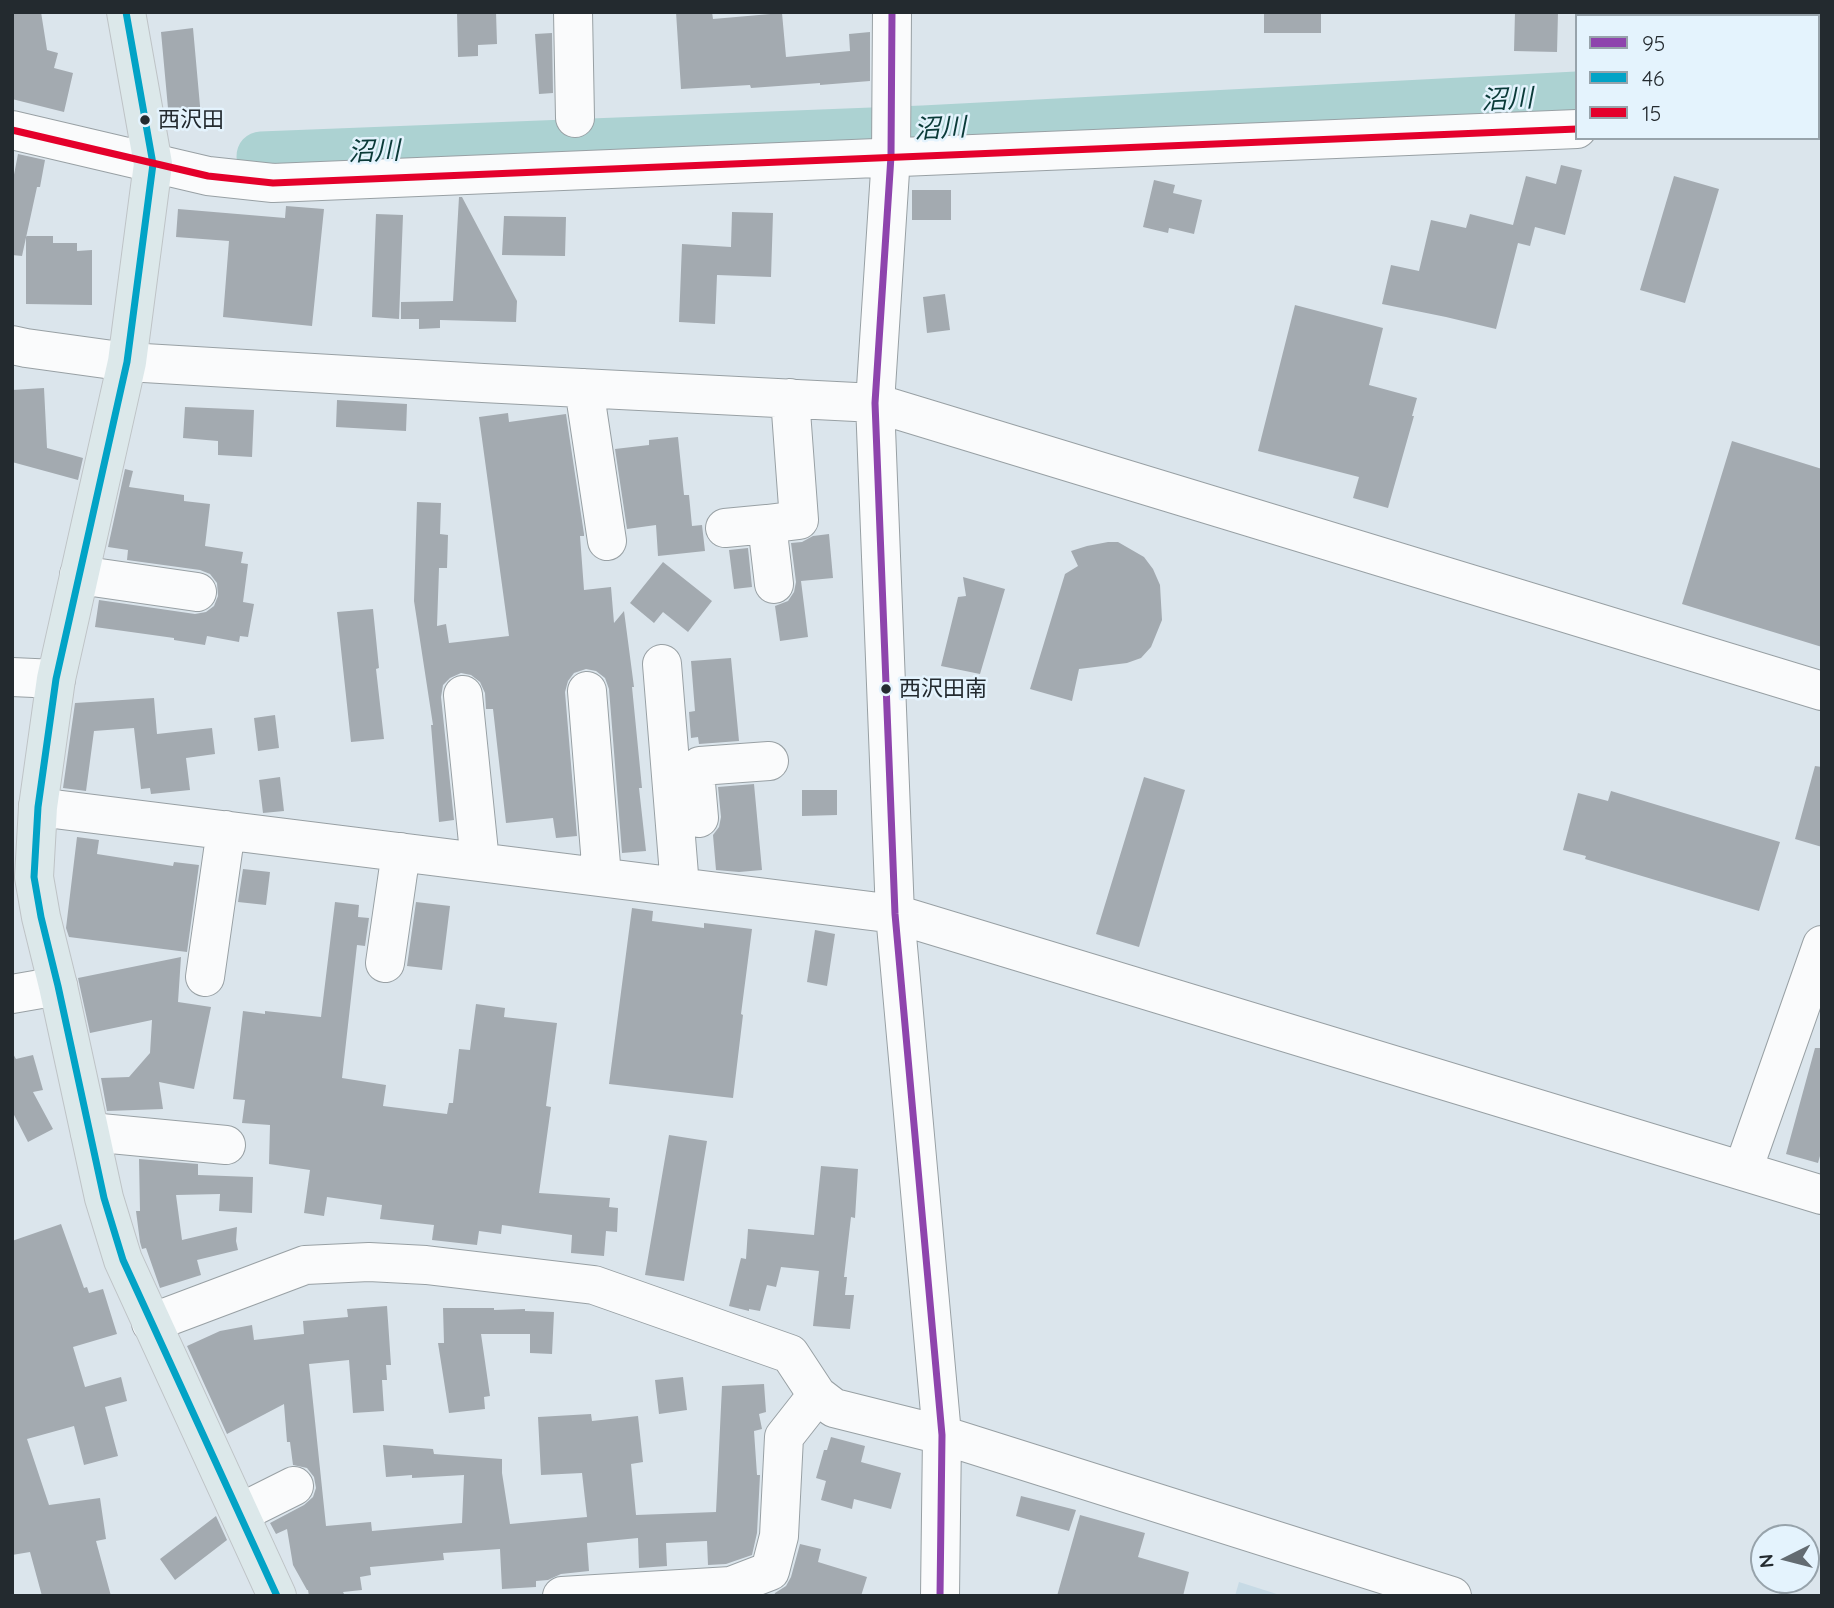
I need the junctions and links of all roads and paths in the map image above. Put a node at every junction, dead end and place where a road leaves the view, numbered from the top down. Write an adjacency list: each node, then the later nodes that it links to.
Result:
1 (126, 12): 8 (main road)
2 (573, 12): 4 (street)
3 (892, 12): 7 (street)
4 (575, 118)
5 (1575, 129): 7 (street)
6 (12, 130): 8 (street)
7 (891, 156): 8 (street); 13 (street)
8 (153, 164): 10 (main road)
9 (12, 345): 10 (street)
10 (127, 362): 11 (street); 17 (main road)
11 (584, 388): 12 (street); 16 (street)
12 (790, 398): 13 (street); 14 (street)
13 (875, 403): 24 (street); 33 (street)
14 (767, 524): 15 (street); 18 (street)
15 (725, 528)
16 (607, 541)
17 (79, 575): 19 (street); 22 (main road)
18 (774, 584)
19 (197, 592)
20 (662, 664): 32 (street)
21 (12, 677): 22 (street)
22 (56, 679): 27 (main road)
23 (587, 691): 31 (street)
24 (1822, 691)
25 (463, 695): 30 (street)
26 (769, 761): 32 (street)
27 (38, 807): 28 (street); 37 (main road)
28 (226, 830): 29 (street); 36 (street)
29 (401, 852): 30 (street); 35 (street)
30 (480, 862): 31 (street)
31 (602, 877): 32 (street)
32 (693, 889): 33 (street)
33 (895, 914): 41 (street); 45 (street)
34 (1822, 944): 41 (street)
35 (385, 963)
36 (205, 977)
37 (58, 986): 38 (street); 39 (main road)
38 (12, 994)
39 (90, 1132): 40 (street); 43 (main road)
40 (226, 1144)
41 (1743, 1170): 42 (street)
42 (1822, 1195)
43 (151, 1323): 44 (street); 47 (main road)
44 (817, 1395): 45 (street); 49 (street)
45 (942, 1435): 50 (street); 51 (street)
46 (294, 1486): 47 (street)
47 (240, 1513): 48 (main road)
48 (277, 1596)
49 (562, 1596)
50 (940, 1596)
51 (1452, 1596)

